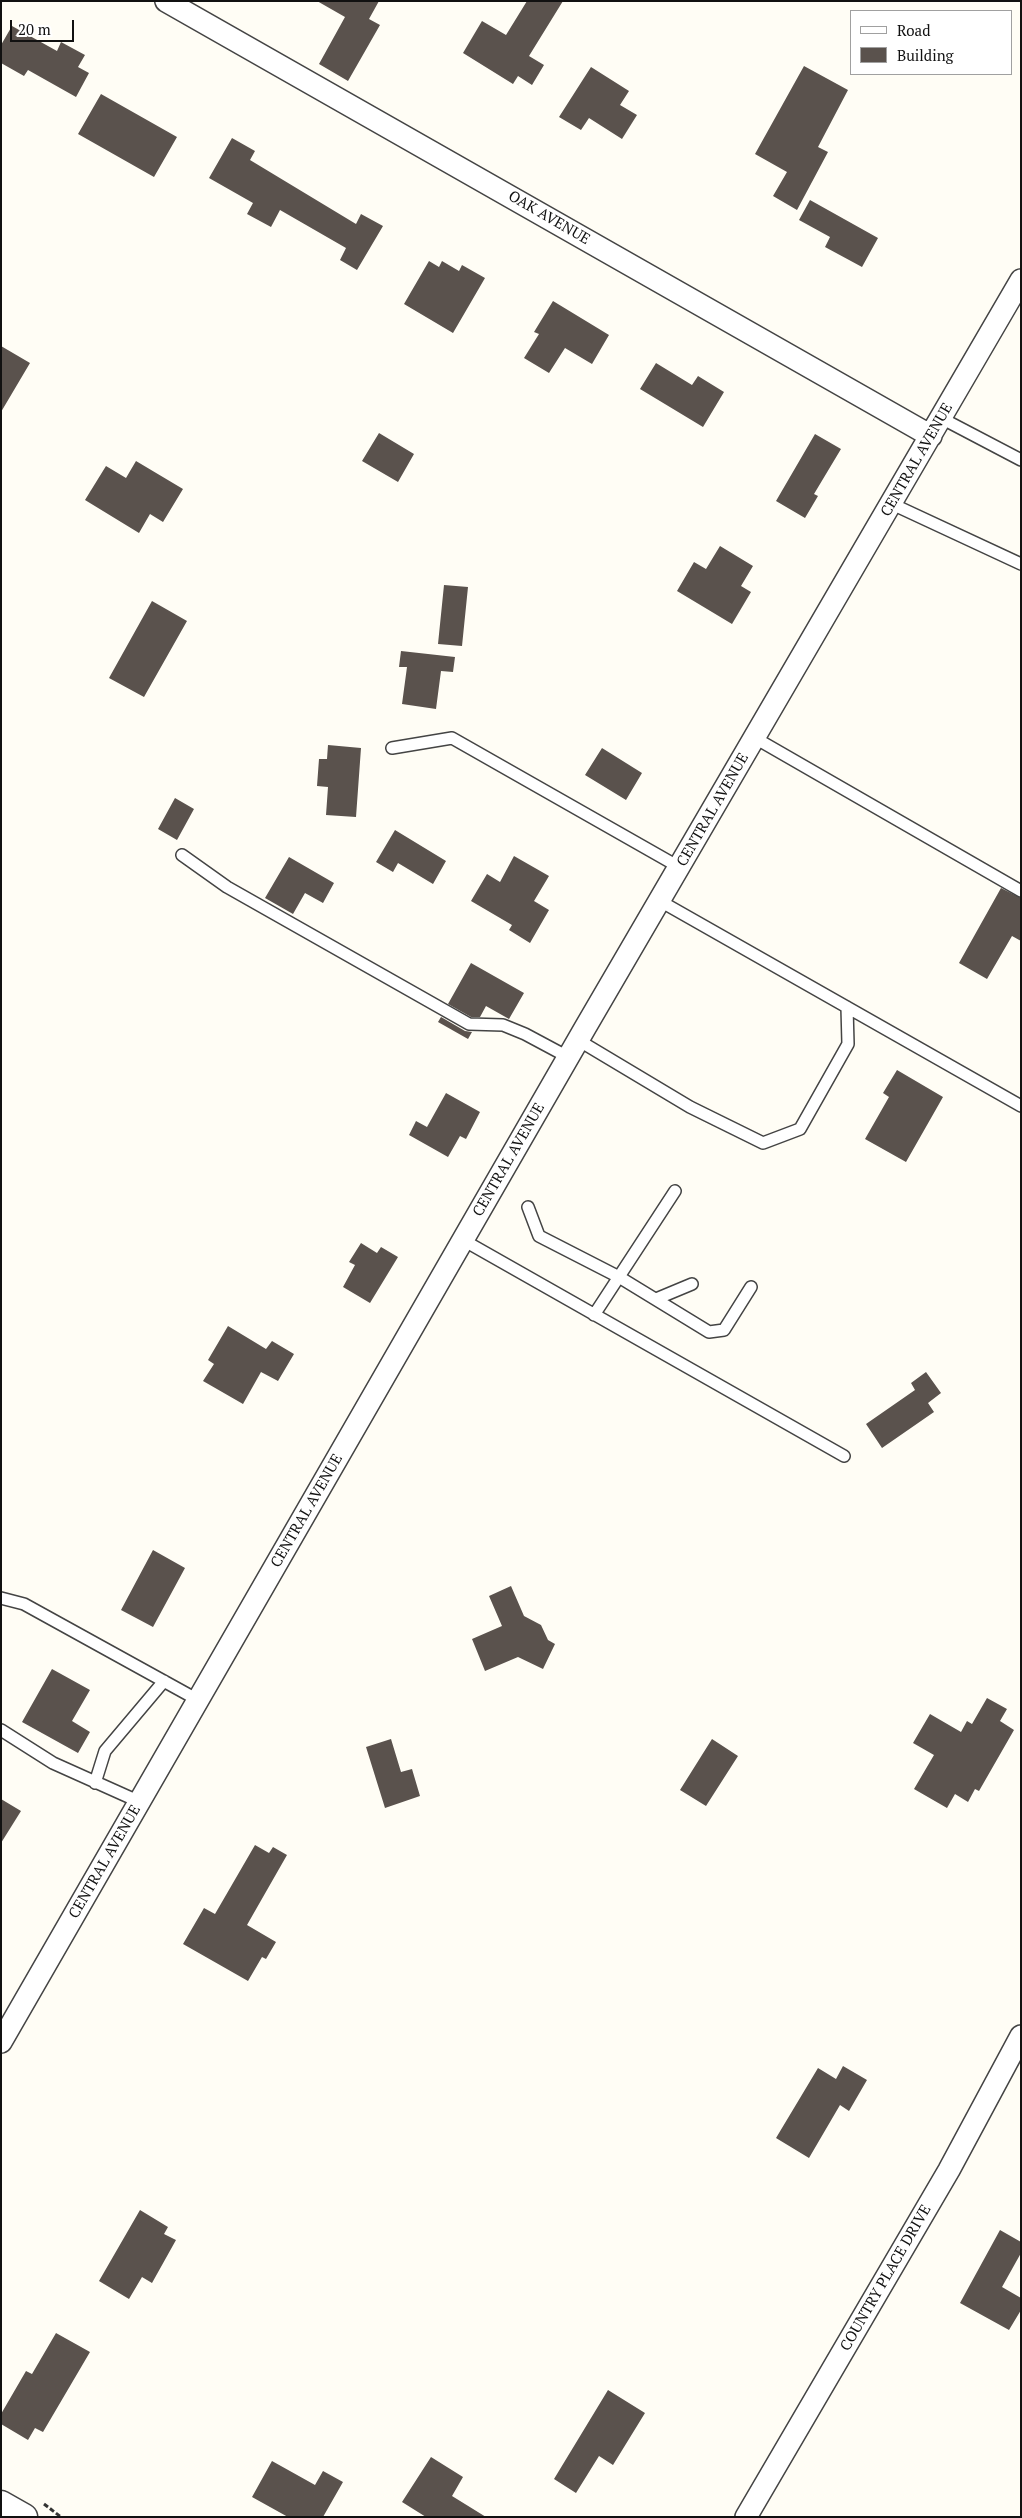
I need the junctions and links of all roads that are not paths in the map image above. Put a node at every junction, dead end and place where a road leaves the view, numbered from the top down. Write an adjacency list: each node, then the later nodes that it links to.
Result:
1 (166, 1): 3 (street, OAK AVENUE)
2 (1021, 280): 3 (street, CENTRAL AVENUE)
3 (936, 427): 4 (lane); 5 (street, CENTRAL AVENUE)
4 (1021, 460)
5 (892, 504): 6 (lane); 7 (street, CENTRAL AVENUE)
6 (1021, 564)
7 (755, 738): 10 (street, CENTRAL AVENUE); 11 (lane)
8 (392, 748): 10 (lane)
9 (182, 855): 14 (lane)
10 (679, 868): 12 (street, CENTRAL AVENUE)
11 (1021, 891)
12 (660, 900): 13 (lane); 14 (street, CENTRAL AVENUE)
13 (847, 1007): 14 (lane); 15 (lane)
14 (573, 1048): 18 (street, CENTRAL AVENUE)
15 (1021, 1106)
16 (675, 1191): 19 (lane)
17 (528, 1208): 19 (lane)
18 (463, 1240): 23 (lane); 27 (street, CENTRAL AVENUE)
19 (619, 1276): 22 (lane); 23 (lane)
20 (692, 1284): 22 (lane)
21 (751, 1288): 22 (lane)
22 (656, 1300)
23 (594, 1315): 24 (lane)
24 (844, 1456)
25 (1, 1598): 26 (lane)
26 (164, 1681): 27 (lane); 29 (lane)
27 (198, 1700): 30 (street, CENTRAL AVENUE)
28 (1, 1730): 29 (lane)
29 (95, 1783): 30 (lane)
30 (140, 1802): 32 (street, CENTRAL AVENUE)
31 (1021, 2036): 33 (street, COUNTRY PLACE DRIVE)
32 (1, 2042)
33 (746, 2517)

